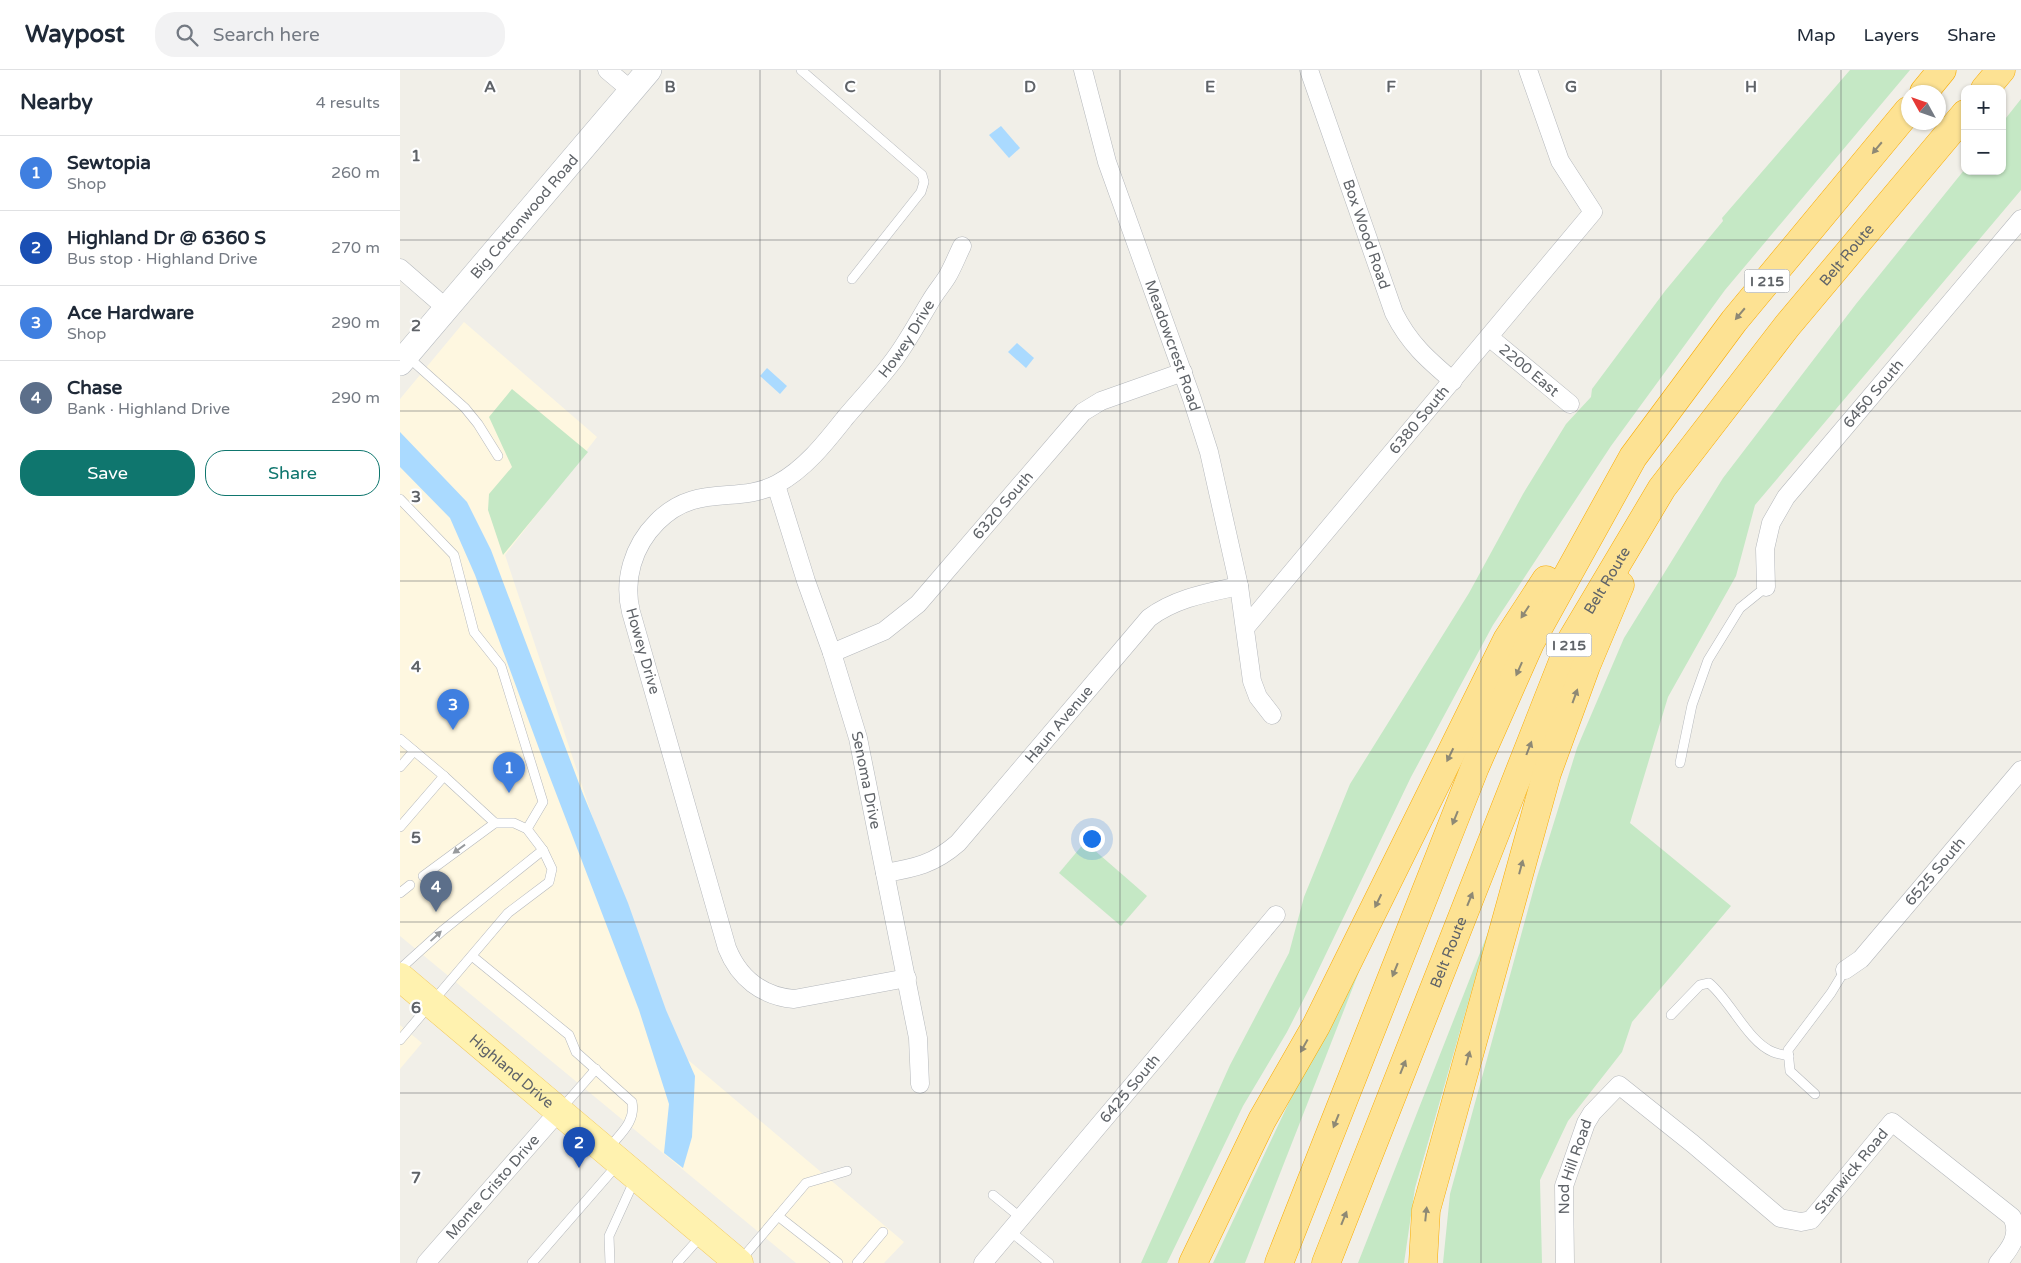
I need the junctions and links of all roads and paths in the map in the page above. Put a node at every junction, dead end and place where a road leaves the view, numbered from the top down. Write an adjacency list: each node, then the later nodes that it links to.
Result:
1 (607, 70): 11 (street)
2 (649, 70): 11 (main road, Big Cottonwood Road)
3 (800, 70): 17 (lane)
4 (1083, 70): 21 (street, Meadowcrest Road)
5 (1309, 70): 22 (street, Box Wood Road)
6 (1528, 70): 19 (street, 6380 South)
7 (1942, 70): 9 (highway)
8 (2001, 70): 10 (highway)
9 (1930, 85)
10 (1989, 85)
11 (632, 91): 18 (main road, Big Cottonwood Road)
12 (1901, 119): 25 (highway, I 215, one-way to 25)
13 (1961, 119): 27 (highway, Belt Route / I 215)
14 (2021, 218): 30 (street, 6450 South)
15 (962, 246): 26 (street, Howey Drive)
16 (400, 268): 18 (street)
17 (852, 279)
18 (446, 308): 20 (main road, Big Cottonwood Road)
19 (1489, 337): 22 (street, 6380 South); 23 (street, 2200 East)
20 (403, 359): 24 (lane)
21 (1183, 372): 29 (street, Meadowcrest Road); 32 (street, 6320 South)
22 (1453, 381): 31 (street, 6380 South)
23 (1570, 404)
24 (498, 456)
25 (1633, 457): 79 (highway, one-way to 79); 80 (highway, I 215, one-way to 80)
26 (776, 485): 32 (street, Senoma Drive); 53 (street, Howey Drive)
27 (1662, 488): 81 (highway, Belt Route / I 215, one-way to 27); 82 (highway, one-way to 27)
28 (400, 499): 42 (lane)
29 (1239, 586): 31 (street, Meadowcrest Road); 44 (street, Haun Avenue)
30 (1766, 587): 36 (lane)
31 (1246, 627): 33 (street, Meadowcrest Road)
32 (832, 653): 44 (street, Senoma Drive)
33 (1272, 715)
34 (400, 739): 35 (lane)
35 (414, 751): 37 (lane); 39 (lane)
36 (1680, 763)
37 (400, 767)
38 (2021, 770): 51 (street, 6525 South)
39 (444, 776): 40 (lane); 41 (lane)
40 (495, 823): 42 (lane); 45 (lane, one-way to 45)
41 (400, 827)
42 (527, 829): 43 (lane)
43 (543, 850): 49 (lane); 50 (lane, one-way to 43)
44 (885, 873): 53 (street, Senoma Drive)
45 (423, 876)
46 (410, 885): 47 (lane)
47 (400, 893)
48 (1276, 915): 67 (street, 6425 South)
49 (472, 956): 54 (lane); 58 (lane)
50 (400, 970)
51 (1845, 970): 57 (lane)
52 (400, 977): 54 (main road, Highland Drive)
53 (907, 978): 59 (street, Senoma Drive)
54 (431, 1004): 56 (lane); 62 (main road, Highland Drive)
55 (1671, 1016): 57 (lane)
56 (400, 1040)
57 (1789, 1056): 61 (lane)
58 (596, 1069): 62 (lane); 63 (lane)
59 (920, 1084)
60 (1619, 1085): 83 (street, Nod Hill Road); 84 (street, Stanwick Road)
61 (1815, 1094)
62 (559, 1111): 63 (main road, Highland Drive); 70 (street, Monte Cristo Drive)
63 (621, 1163): 69 (main road, Highland Drive); 71 (lane); 72 (lane)
64 (846, 1171): 66 (lane)
65 (993, 1195): 67 (lane)
66 (778, 1216): 74 (lane); 75 (lane)
67 (1016, 1224): 77 (street, 6425 South); 78 (lane)
68 (883, 1232): 76 (lane)
69 (704, 1233): 73 (lane); 74 (main road, Highland Drive)
70 (426, 1263)
71 (532, 1263)
72 (610, 1263)
73 (677, 1263)
74 (739, 1263)
75 (838, 1263)
76 (856, 1263)
77 (983, 1263)
78 (1049, 1263)
79 (1193, 1263)
80 (1280, 1263)
81 (1326, 1263)
82 (1423, 1263)
83 (1565, 1263)
84 (1998, 1263)

